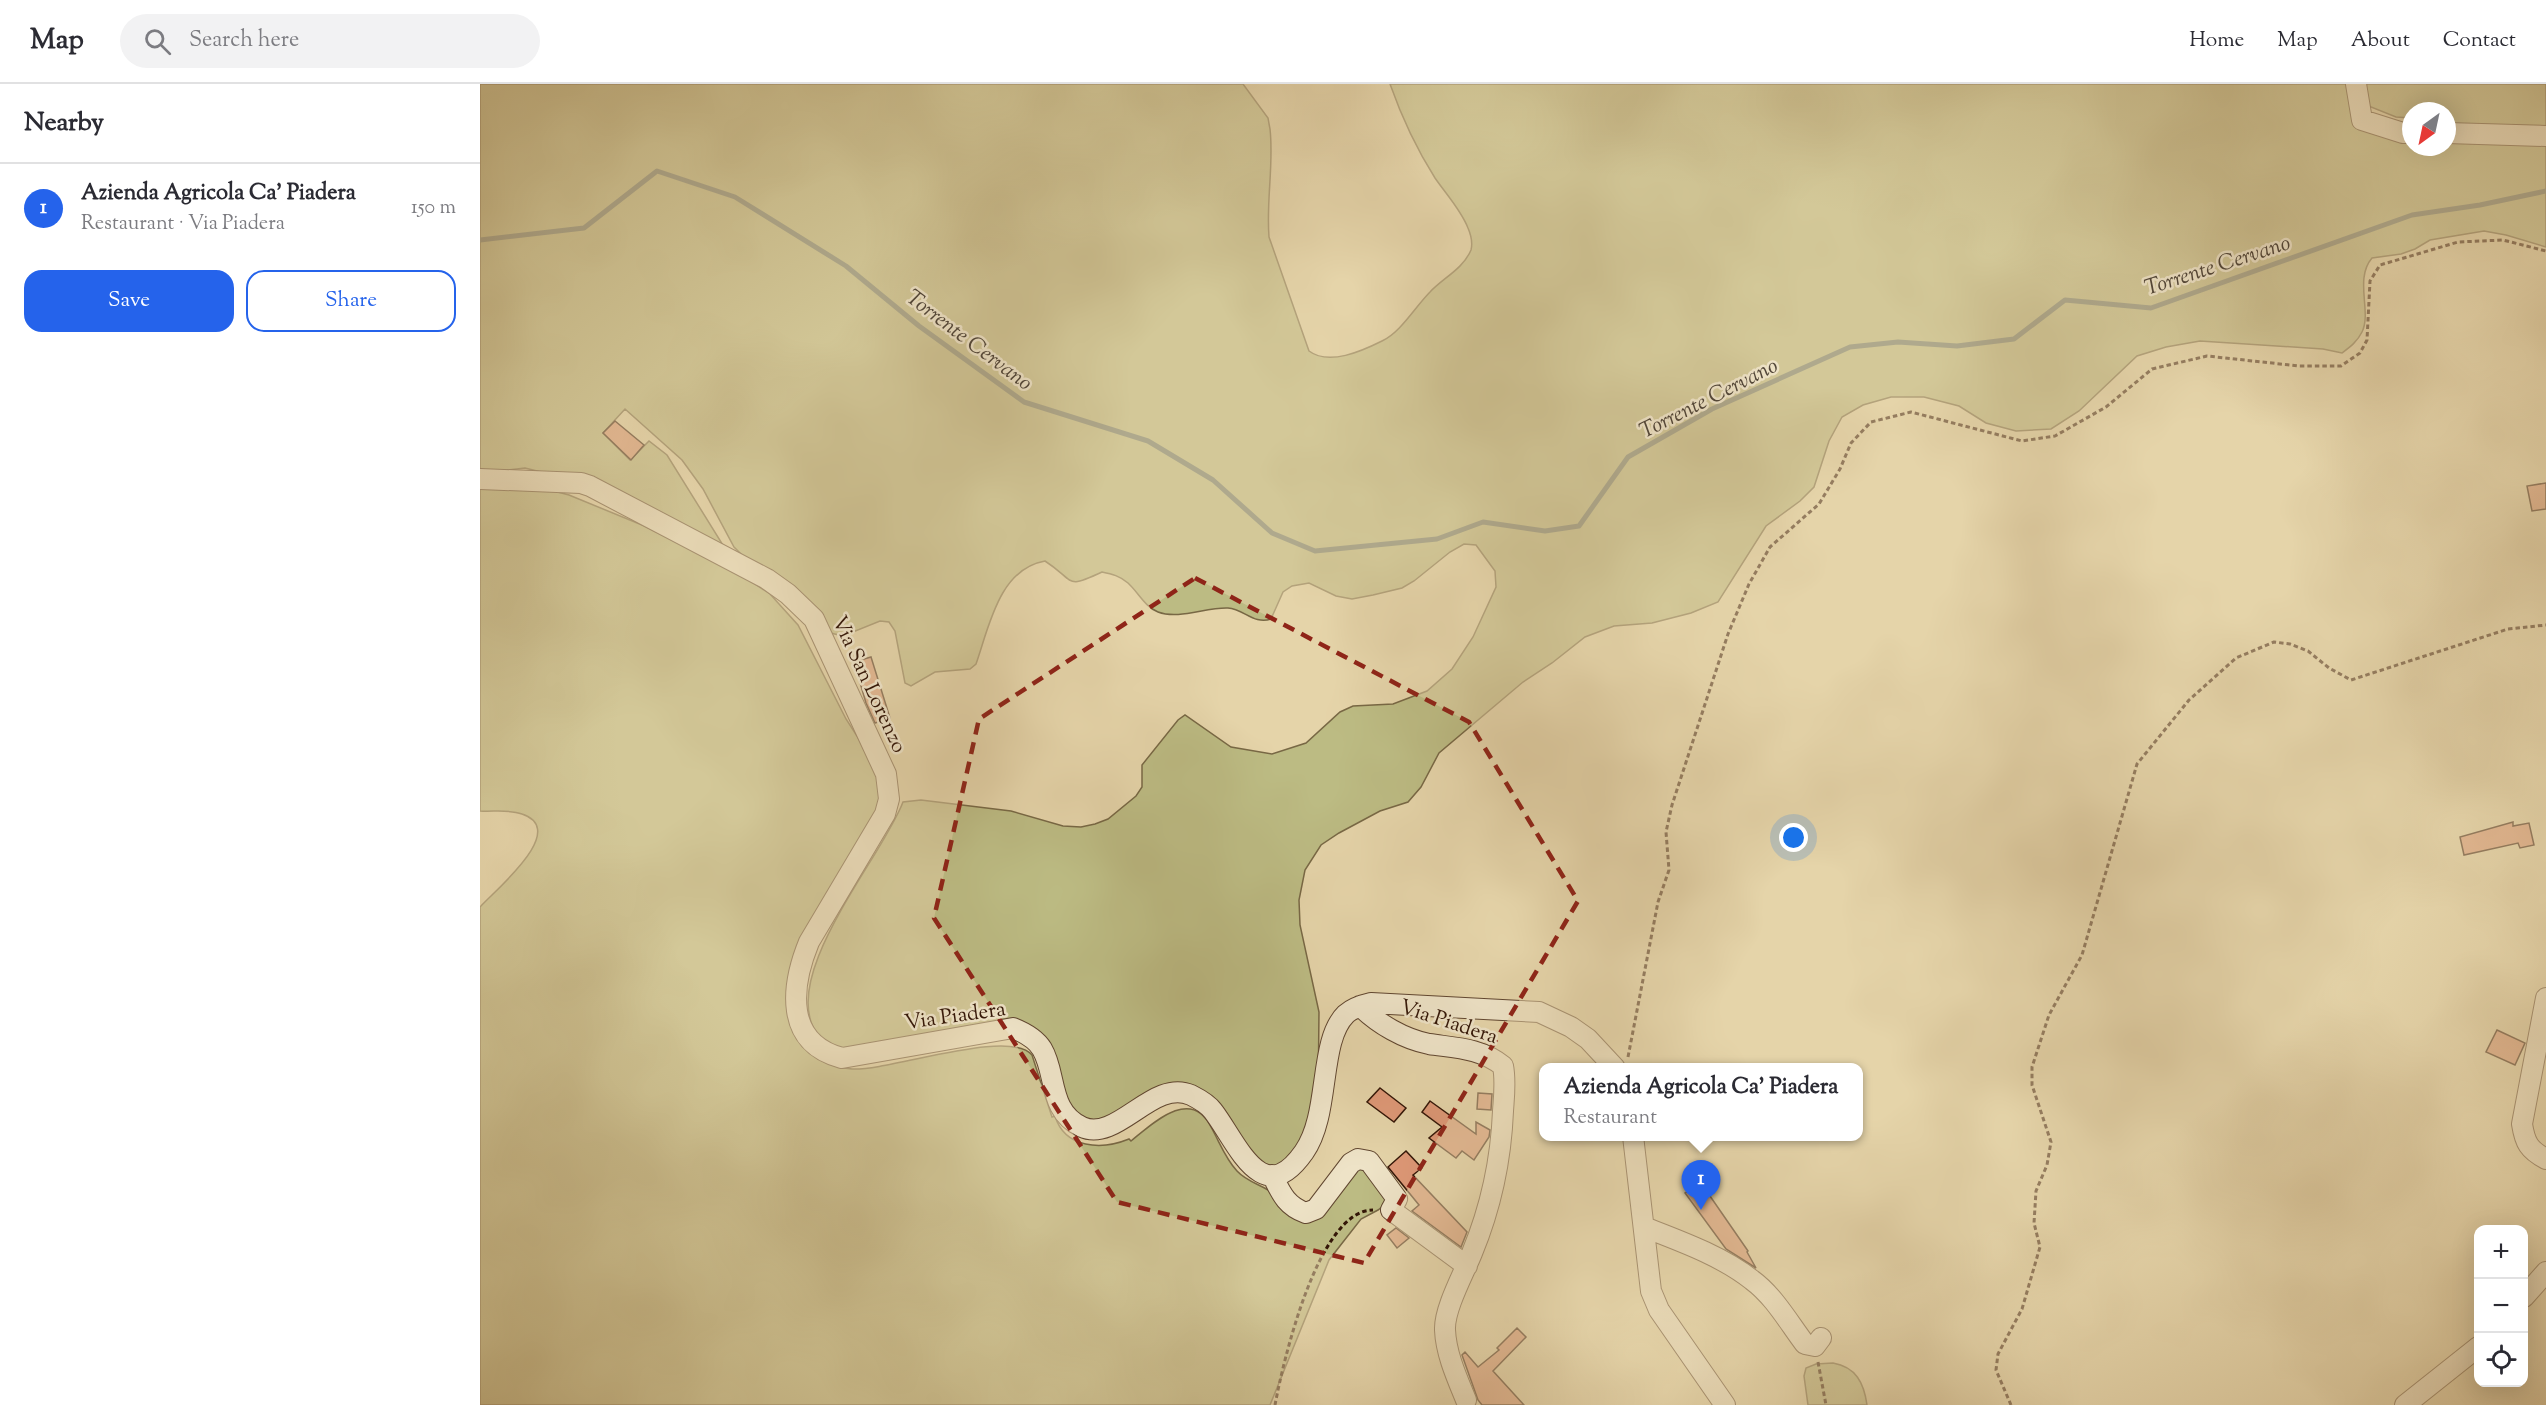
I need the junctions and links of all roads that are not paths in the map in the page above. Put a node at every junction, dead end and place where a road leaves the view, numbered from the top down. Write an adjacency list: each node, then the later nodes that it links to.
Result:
1 (2356, 84): 2 (street)
2 (2402, 133)
3 (2456, 133): 4 (street)
4 (2546, 136)
5 (480, 479): 8 (street, Via San Lorenzo)
6 (2546, 998): 11 (street)
7 (1360, 1006): 9 (street, Via Piadera); 12 (street); 14 (street, Via Piadera)
8 (842, 1058): 12 (street, Via Piadera)
9 (1621, 1063)
10 (1633, 1141): 13 (street)
11 (2546, 1159)
12 (1272, 1175): 14 (street)
13 (1644, 1227): 17 (street); 20 (street)
14 (1467, 1266): 19 (street, Via Piadera)
15 (2546, 1272): 16 (street)
16 (2528, 1292)
17 (1818, 1342)
18 (2474, 1350): 21 (street)
19 (1466, 1400)
20 (1725, 1405)
21 (2404, 1405)

